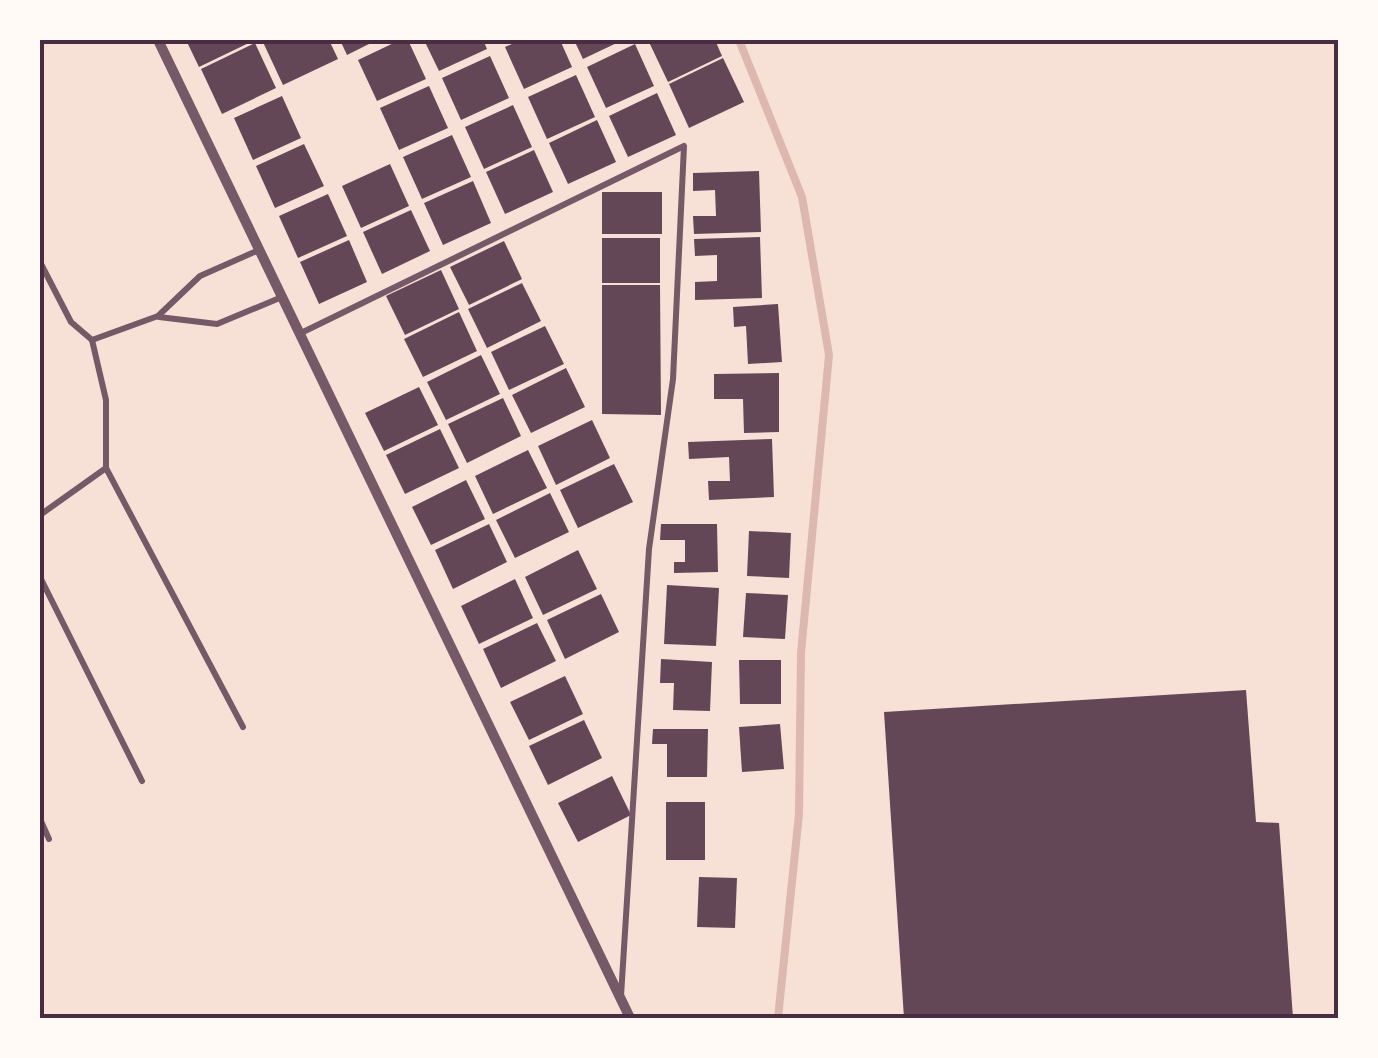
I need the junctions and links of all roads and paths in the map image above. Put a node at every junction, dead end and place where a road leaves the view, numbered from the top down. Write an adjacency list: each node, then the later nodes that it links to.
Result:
1 (158, 40): 2 (street)
2 (259, 250): 4 (street); 5 (lane)
3 (40, 262): 7 (lane)
4 (282, 297): 5 (lane); 6 (street)
5 (158, 316): 7 (lane)
6 (301, 333): 15 (street); 15 (lane)
7 (92, 340): 8 (lane)
8 (106, 468): 9 (lane); 11 (lane)
9 (40, 515)
10 (40, 577): 12 (lane)
11 (242, 726)
12 (142, 781)
13 (40, 820): 14 (lane)
14 (49, 839)
15 (621, 1000): 16 (street)
16 (630, 1018)

